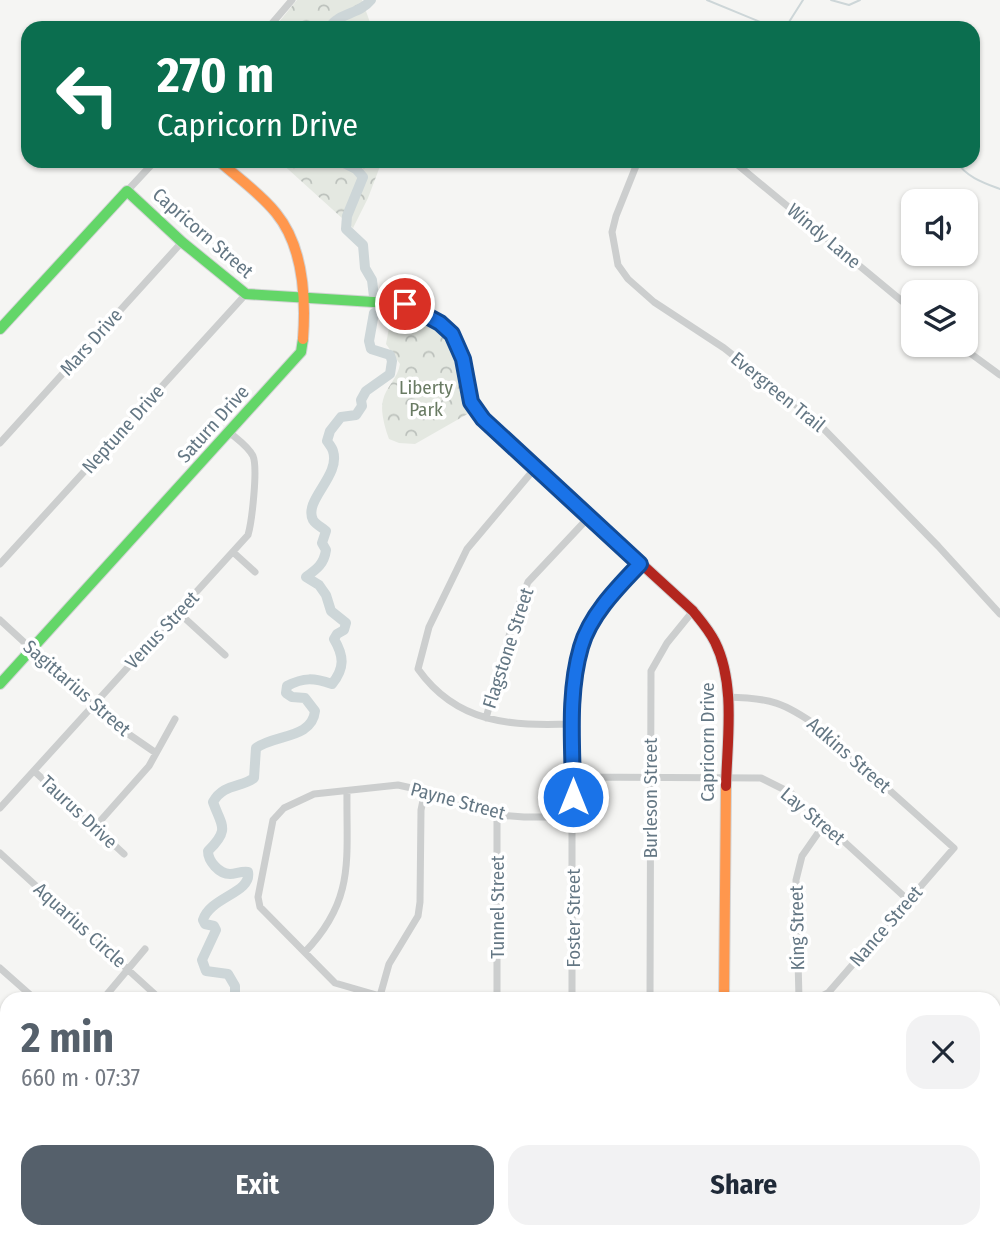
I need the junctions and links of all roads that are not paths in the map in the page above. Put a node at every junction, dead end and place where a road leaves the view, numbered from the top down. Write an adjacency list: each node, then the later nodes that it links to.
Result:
1 (292, 0): 2 (street)
2 (274, 21)
3 (148, 168): 7 (street)
4 (226, 168): 10 (street, Saturn Drive)
5 (635, 168): 26 (street, Evergreen Trail)
6 (741, 168): 11 (street, Windy Lane)
7 (127, 191): 8 (street, Capricorn Street); 13 (street)
8 (183, 242): 9 (street, Capricorn Street); 17 (street, Mars Drive)
9 (246, 294): 10 (street, Capricorn Street); 21 (street, Neptune Drive)
10 (305, 298): 12 (street, Capricorn Street); 16 (street, Saturn Drive)
11 (901, 300)
12 (343, 302): 18 (street, Capricorn Drive)
13 (0, 329)
14 (975, 357): 15 (street)
15 (1000, 375)
16 (229, 432): 20 (street, Venus Street); 28 (street, Saturn Drive)
17 (0, 443)
18 (536, 467): 19 (street, Capricorn Drive); 33 (street)
19 (589, 517): 22 (street, Capricorn Drive); 33 (street, Flagstone Street)
20 (233, 552): 23 (street); 25 (street, Venus Street)
21 (0, 564)
22 (640, 564): 24 (street, Capricorn Drive); 35 (street, Foster Street)
23 (255, 572)
24 (693, 611): 31 (street, Capricorn Drive); 39 (street, Burleson Street)
25 (178, 612): 29 (street); 32 (street, Venus Street)
26 (1000, 614)
27 (0, 620): 28 (street, Sagittarius Street)
28 (32, 650): 30 (street, Saturn Drive); 32 (street, Sagittarius Street)
29 (225, 655)
30 (0, 684)
31 (727, 697): 40 (street, Capricorn Drive); 48 (street, Adkins Street)
32 (93, 705): 36 (street, Sagittarius Street); 37 (street, Venus Street)
33 (485, 718): 35 (street)
34 (175, 719): 36 (street)
35 (572, 724): 38 (street, Foster Street)
36 (156, 753): 47 (street)
37 (34, 771): 43 (street, Venus Street); 47 (street, Taurus Drive)
38 (573, 777): 39 (street, Lay Street); 45 (street, Foster Street)
39 (650, 777): 40 (street, Lay Street); 63 (street, Burleson Street)
40 (727, 778): 46 (street, Lay Street); 64 (street, Capricorn Drive)
41 (346, 791): 42 (street, Payne Street); 53 (street); 53 (street, Payne Street)
42 (425, 791): 44 (street, Payne Street); 60 (street)
43 (0, 808)
44 (497, 814): 45 (street, Payne Street); 61 (street, Tunnel Street)
45 (573, 817): 62 (street, Foster Street)
46 (825, 823): 51 (street, Lay Street); 65 (street, King Street)
47 (94, 828): 50 (street, Taurus Drive)
48 (954, 848): 51 (street, Nance Street)
49 (0, 853): 55 (street, Aquarius Circle)
50 (124, 854)
51 (908, 900): 66 (street, Nance Street)
52 (145, 949): 55 (street)
53 (305, 952): 59 (street)
54 (0, 968): 56 (street)
55 (127, 968): 57 (street); 58 (street, Aquarius Circle)
56 (27, 992)
57 (108, 992)
58 (153, 992)
59 (366, 992)
60 (381, 992)
61 (497, 992)
62 (572, 992)
63 (650, 992)
64 (723, 992)
65 (799, 992)
66 (829, 992)

